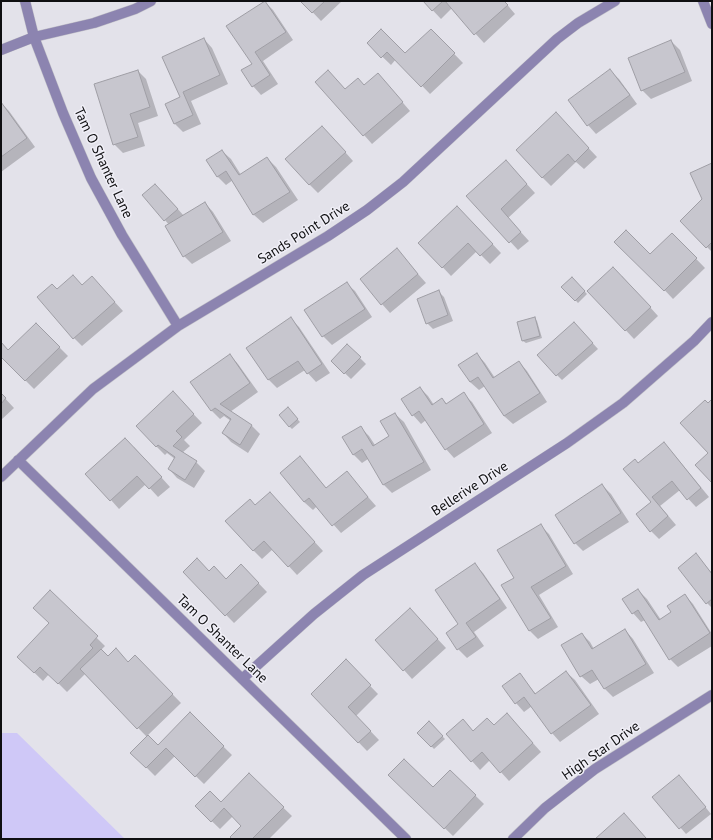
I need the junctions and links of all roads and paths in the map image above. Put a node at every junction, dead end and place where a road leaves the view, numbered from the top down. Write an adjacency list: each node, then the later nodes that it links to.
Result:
1 (25, 1): 6 (street, Tam O Shanter Lane)
2 (151, 1): 6 (street)
3 (615, 1): 9 (street, Sands Point Drive)
4 (703, 1): 5 (street)
5 (712, 24)
6 (34, 37): 7 (street); 9 (street, Tam O Shanter Lane)
7 (1, 50)
8 (712, 322): 12 (street, Bellerive Drive)
9 (178, 326): 10 (street, Sands Point Drive)
10 (18, 460): 11 (street, Sands Point Drive); 12 (street, Tam O Shanter Lane)
11 (1, 477)
12 (242, 679): 14 (street, Tam O Shanter Lane)
13 (712, 695): 15 (street, High Star Drive)
14 (406, 839)
15 (513, 839)

